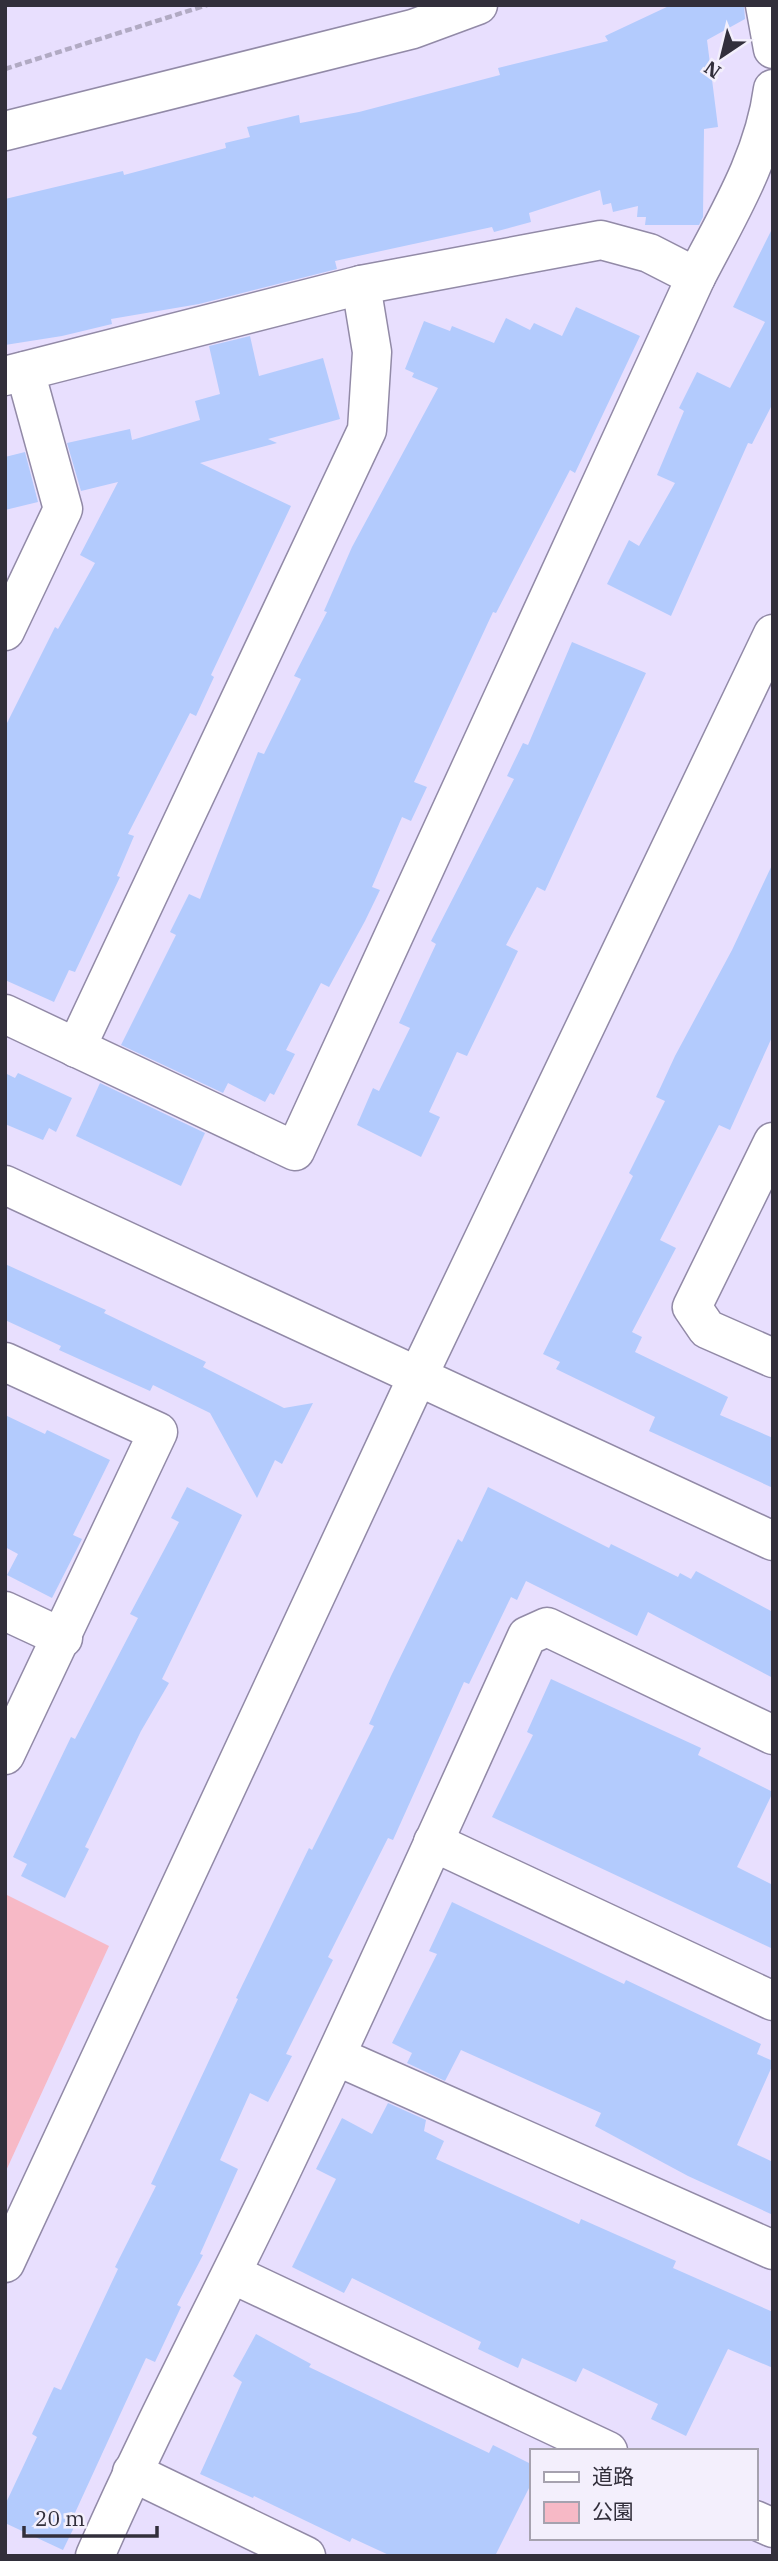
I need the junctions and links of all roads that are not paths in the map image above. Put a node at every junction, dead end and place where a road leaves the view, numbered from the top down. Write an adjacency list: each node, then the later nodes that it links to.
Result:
1 (478, 5): 5 (street)
2 (765, 5): 3 (street)
3 (773, 49)
4 (773, 89): 6 (street)
5 (5, 131)
6 (696, 277): 7 (street); 12 (street)
7 (361, 285): 8 (street); 12 (street)
8 (15, 374): 9 (street)
9 (5, 631)
10 (773, 634): 17 (street)
11 (5, 1014): 12 (street)
12 (76, 1048)
13 (773, 1142): 15 (street)
14 (5, 1185): 17 (street)
15 (773, 1358)
16 (5, 1362): 20 (street)
17 (417, 1378): 18 (street); 27 (street)
18 (773, 1541)
19 (5, 1611): 20 (street)
20 (63, 1638): 22 (street)
21 (773, 1735): 23 (street)
22 (5, 1755)
23 (433, 1842): 24 (street); 25 (street)
24 (773, 2001)
25 (337, 2056): 26 (street); 28 (street)
26 (773, 2250)
27 (5, 2263)
28 (232, 2274): 29 (street); 30 (street)
29 (604, 2449)
30 (132, 2472): 33 (street); 34 (street)
31 (757, 2521): 32 (street)
32 (773, 2528)
33 (95, 2556)
34 (306, 2556)

